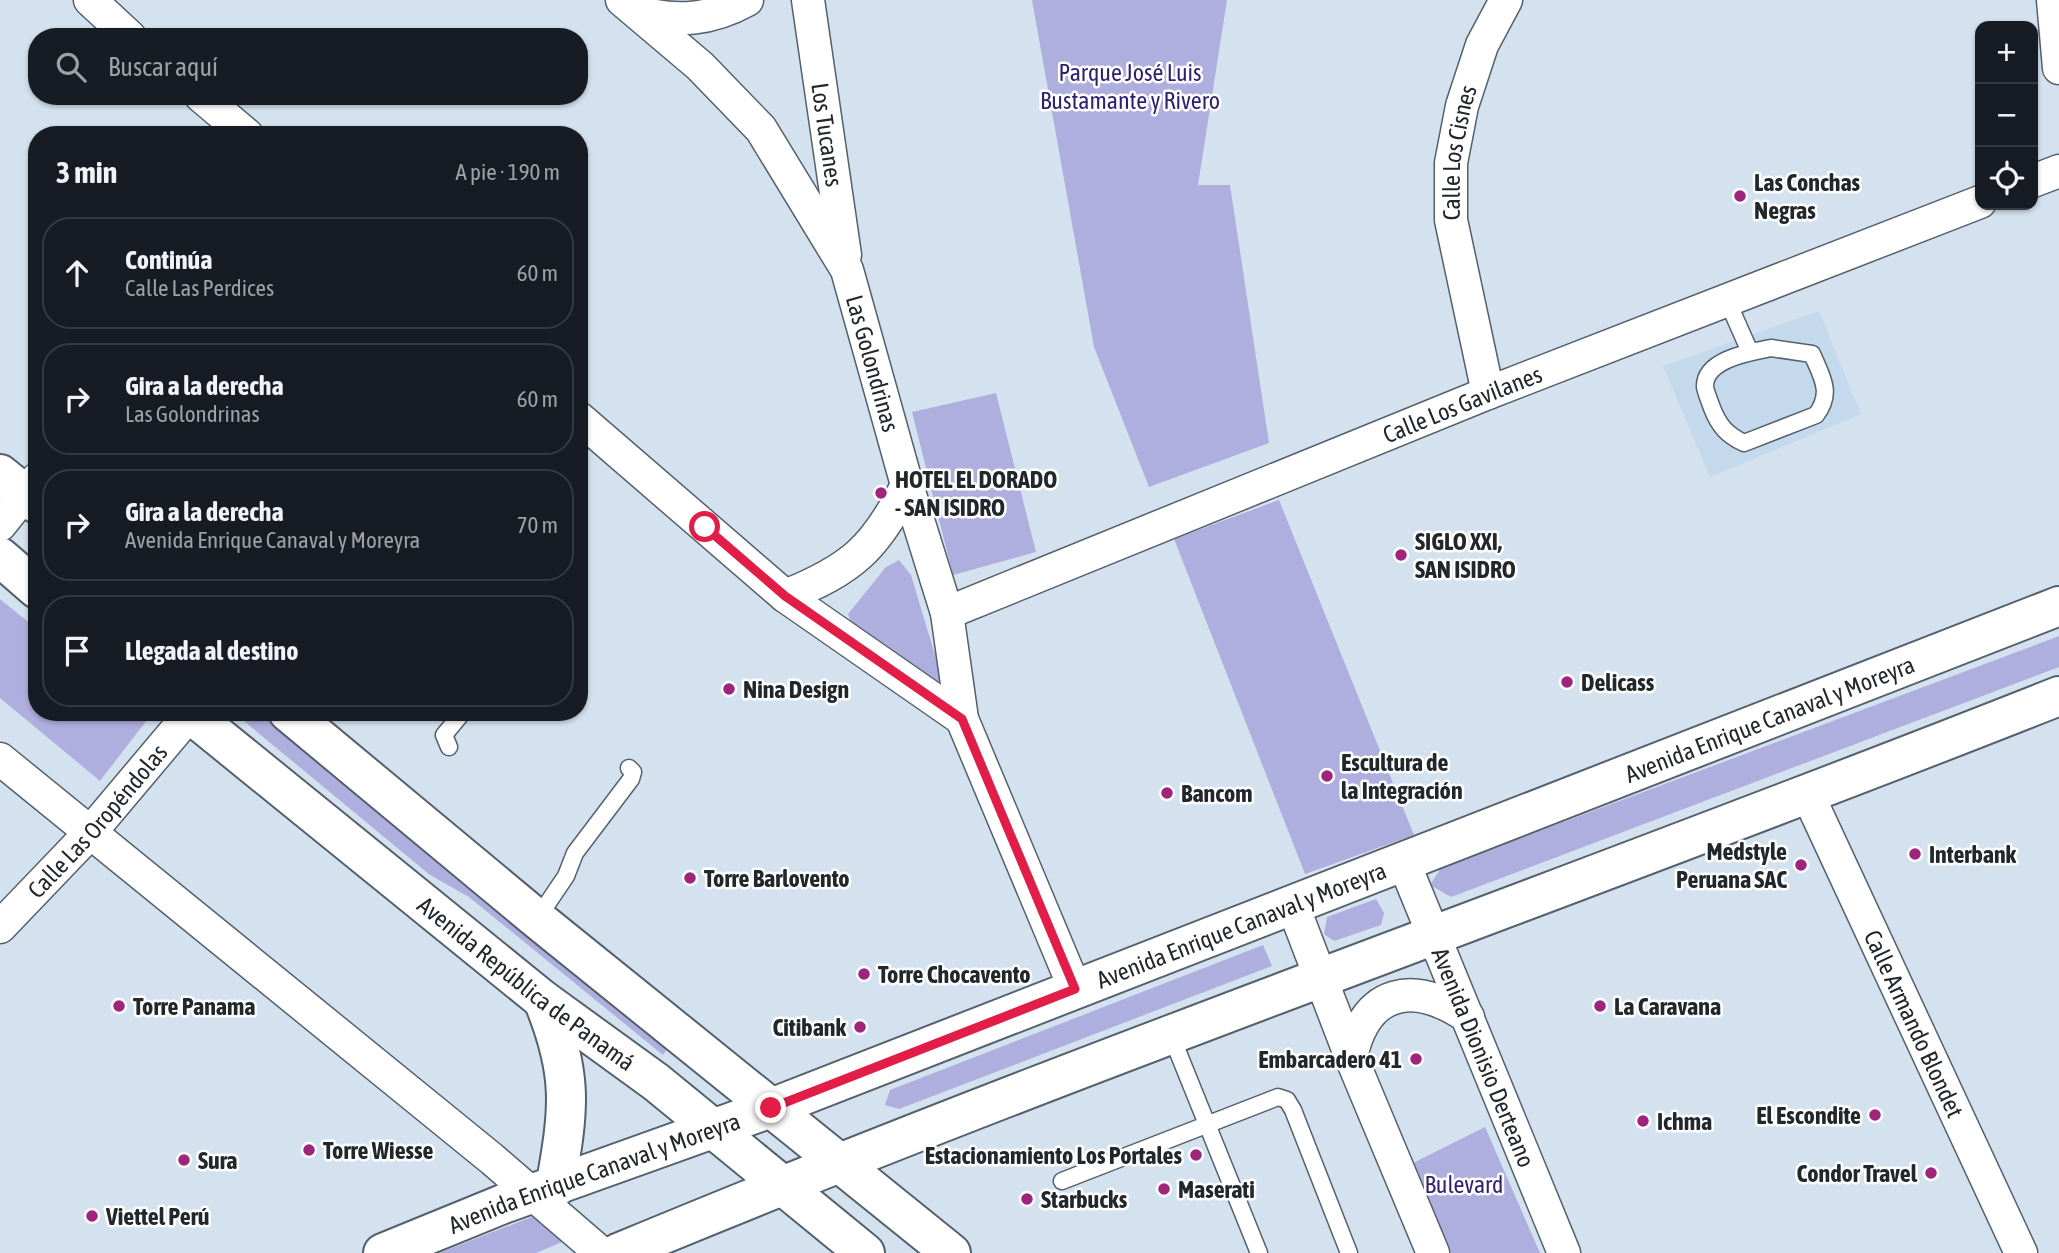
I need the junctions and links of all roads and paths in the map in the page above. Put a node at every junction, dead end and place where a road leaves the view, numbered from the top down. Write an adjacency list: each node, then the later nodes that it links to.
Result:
1 (747, 0): 6 (street)
2 (808, 0): 14 (street, Los Tucanes)
3 (1506, 0): 17 (street, Calle Los Cisnes)
4 (2053, 0): 8 (street)
5 (89, 2): 7 (street)
6 (628, 5): 14 (street, Las Golondrinas)
7 (119, 28)
8 (2059, 68)
9 (212, 105): 10 (street)
10 (236, 126)
11 (2059, 171): 12 (street)
12 (2038, 179)
13 (1975, 204): 15 (street, Calle Los Gavilanes)
14 (847, 270): 19 (street, Las Golondrinas)
15 (1727, 300): 16 (lane); 17 (street, Calle Los Gavilanes)
16 (1749, 352): 16 (lane)
17 (1488, 393): 26 (street, Calle Los Gavilanes)
18 (588, 426): 24 (street)
19 (907, 485): 24 (street); 26 (street, Las Golondrinas)
20 (25, 488): 21 (street)
21 (0, 526)
22 (0, 557): 23 (street)
23 (28, 581)
24 (785, 596): 28 (street)
25 (2059, 606): 38 (street, Avenida Enrique Canaval y Moreyra)
26 (947, 613): 28 (street, Las Golondrinas)
27 (2059, 696): 36 (street)
28 (962, 719): 44 (street, Las Golondrinas)
29 (182, 721): 37 (street, Calle Las Oropéndolas)
30 (199, 721): 45 (street, Avenida República de Panamá)
31 (299, 721): 40 (street)
32 (455, 721): 33 (lane)
33 (449, 747)
34 (0, 759): 37 (street)
35 (629, 768): 40 (lane)
36 (1808, 795): 42 (street); 65 (street, Calle Armando Blondet)
37 (89, 834): 41 (street, Calle Las Oropéndolas); 55 (street)
38 (1404, 863): 39 (street, Avenida Enrique Canaval y Moreyra); 42 (street, Avenida Dionisio Derteano)
39 (1293, 906): 43 (street); 44 (street, Avenida Enrique Canaval y Moreyra)
40 (537, 919): 49 (street)
41 (0, 927)
42 (1434, 935): 43 (street); 46 (street, Avenida Dionisio Derteano)
43 (1321, 979): 47 (street); 48 (street)
44 (1075, 989): 49 (street, Avenida Enrique Canaval y Moreyra)
45 (543, 1000): 51 (street, Avenida República de Panamá); 55 (street)
46 (1468, 1017): 48 (street); 64 (street, Avenida Dionisio Derteano)
47 (1171, 1035): 50 (lane); 52 (street)
48 (1351, 1057): 63 (street)
49 (771, 1108): 51 (street, Avenida Enrique Canaval y Moreyra); 52 (street)
50 (1207, 1124): 53 (lane); 61 (lane); 62 (lane)
51 (712, 1131): 54 (street, Avenida República de Panamá); 55 (street, Avenida Enrique Canaval y Moreyra)
52 (840, 1162): 54 (street); 60 (street)
53 (1062, 1181)
54 (783, 1184): 58 (street); 59 (street, Avenida República de Panamá)
55 (543, 1192): 56 (street, Avenida Enrique Canaval y Moreyra); 57 (street)
56 (383, 1253)
57 (601, 1253)
58 (618, 1253)
59 (866, 1253)
60 (951, 1253)
61 (1259, 1253)
62 (1349, 1253)
63 (1433, 1253)
64 (1564, 1253)
65 (2021, 1253)

